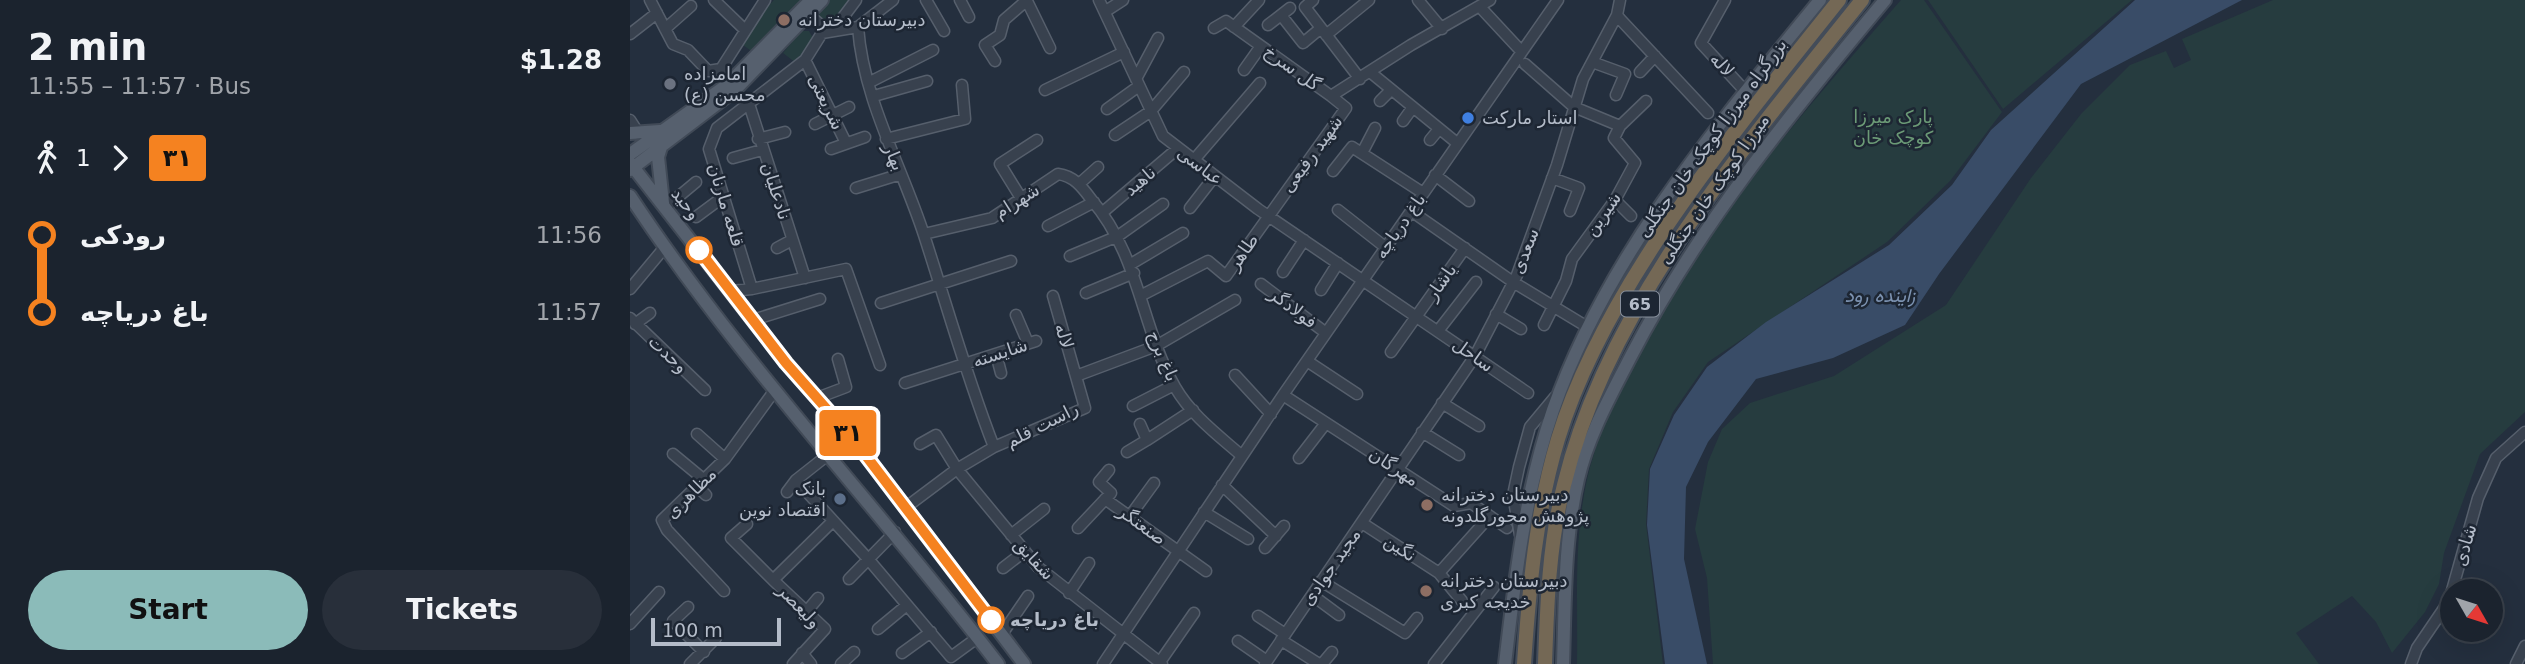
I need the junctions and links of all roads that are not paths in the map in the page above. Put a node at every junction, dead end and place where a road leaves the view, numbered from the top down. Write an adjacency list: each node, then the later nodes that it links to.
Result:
1 (650, 0): 28 (street)
2 (714, 0): 37 (street)
3 (765, 0): 37 (street)
4 (811, 0): 88 (main road)
5 (822, 0): 29 (main road)
6 (856, 0): 38 (street)
7 (893, 0): 33 (street)
8 (926, 0): 40 (street)
9 (960, 0): 31 (street)
10 (1027, 0): 45 (street); 51 (street)
11 (1099, 0): 27 (street, عباسی)
12 (1123, 0): 27 (street)
13 (1259, 0): 34 (street)
14 (1369, 0): 41 (street)
15 (1418, 0): 39 (street)
16 (1490, 0): 26 (street, گل سرخ)
17 (1558, 0): 47 (street, باغ دریاچه)
18 (1620, 0): 30 (street, سعدی)
19 (1725, 0): 66 (street, لاله)
20 (1820, 0): 66 (main road, میرزا کوچک خان جنگلی)
21 (1839, 0): 298 (highway, بزرگراه میرزا کوچک خان جنگلی / 65)
22 (1862, 0): 270 (highway, بزرگراه میرزا کوچک خان جنگلی / 65)
23 (1885, 0): 301 (main road, میرزا کوچک خان جنگلی)
24 (1309, 4): 41 (street)
25 (691, 6): 36 (street)
26 (1481, 8): 39 (street, گل سرخ); 47 (street)
27 (1105, 11): 48 (street, عباسی)
28 (657, 13): 36 (street); 42 (street)
29 (809, 15): 38 (street); 78 (main road)
30 (1617, 15): 49 (street); 52 (street, سعدی)
31 (969, 17)
32 (1268, 25): 41 (street)
33 (859, 27): 38 (street); 60 (street, بهار)
34 (1234, 27): 35 (street); 44 (street, گل سرخ)
35 (1214, 28)
36 (666, 29): 37 (street)
37 (744, 29)
38 (832, 29): 50 (street)
39 (1443, 29): 56 (street, گل سرخ)
40 (944, 31)
41 (1324, 31): 58 (street)
42 (630, 34)
43 (1158, 38): 61 (street)
44 (1261, 46): 54 (street); 68 (street, گل سرخ)
45 (1050, 48)
46 (933, 50): 60 (street)
47 (1521, 51): 98 (street, باغ دریاچه)
48 (1124, 52): 61 (street, عباسی); 64 (street)
49 (1655, 56): 57 (street); 79 (street)
50 (805, 60): 72 (street); 80 (street, شریعتی)
51 (995, 61)
52 (1592, 62): 69 (street); 75 (street, سعدی)
53 (1525, 64): 75 (street)
54 (1244, 70)
55 (1184, 72): 77 (street)
56 (1370, 72): 58 (street, گل سرخ); 65 (street)
57 (1640, 72)
58 (1360, 79): 68 (street, گل سرخ)
59 (927, 81): 67 (street)
60 (870, 82): 67 (street, بهار)
61 (1138, 83): 76 (street); 77 (street, عباسی)
62 (1260, 83): 106 (street)
63 (962, 85): 94 (street)
64 (1045, 90)
65 (1391, 90): 70 (street); 74 (street)
66 (1746, 92): 175 (main road, میرزا کوچک خان جنگلی)
67 (874, 96): 94 (street, بهار)
68 (1331, 96): 133 (street, شهید رفیعی)
69 (1616, 96)
70 (1380, 101)
71 (1646, 101): 84 (street)
72 (749, 104): 85 (street); 93 (street, نادعلیان)
73 (849, 107): 80 (street)
74 (1413, 107): 82 (street); 87 (street)
75 (1574, 107): 84 (street); 114 (street, سعدی)
76 (1107, 109)
77 (1151, 111): 91 (street); 101 (street, عباسی)
78 (707, 113): 85 (street); 99 (main road)
79 (1708, 113)
80 (832, 114): 83 (street); 97 (street, شریعتی)
81 (630, 120): 90 (street)
82 (1403, 121)
83 (815, 124)
84 (1620, 126): 122 (street, شیرین)
85 (717, 128): 120 (street, قلعه مارنان)
86 (1375, 128): 103 (street)
87 (1439, 129): 96 (street); 98 (street)
88 (664, 130): 90 (main road); 104 (main road)
89 (785, 132): 93 (street)
90 (634, 133)
91 (1115, 135)
92 (865, 137): 97 (street)
93 (758, 139): 102 (street, نادعلیان)
94 (886, 139): 110 (street, بهار)
95 (1037, 140): 121 (street)
96 (1430, 140)
97 (846, 144): 100 (street)
98 (1457, 144): 112 (street, باغ دریاچه)
99 (661, 147): 107 (main road); 126 (main road)
100 (831, 149)
101 (1177, 149): 106 (street, عباسی); 131 (street, ناهید)
102 (762, 150): 105 (street); 140 (street, نادعلیان)
103 (1362, 153): 109 (street); 118 (street)
104 (630, 154)
105 (733, 158)
106 (1193, 161): 113 (street, عباسی)
107 (631, 167): 126 (main road, وحید)
108 (1098, 167): 116 (street)
109 (1334, 171)
110 (901, 174): 117 (street); 138 (street, بهار)
111 (1067, 175): 116 (street, باغ برج); 121 (street, شهرام)
112 (1435, 175): 118 (street, باغ دریاچه); 123 (street)
113 (1214, 177): 127 (street); 133 (street, عباسی)
114 (1552, 178): 130 (street); 154 (street, سعدی)
115 (696, 182): 126 (street)
116 (1079, 184): 124 (street, باغ برج)
117 (856, 188)
118 (1423, 193): 129 (street, باغ دریاچه)
119 (630, 196): 132 (main road)
120 (723, 197): 135 (street); 158 (street, قلعه مارنان)
121 (1021, 198): 138 (street, شهرام)
122 (1615, 200): 134 (street); 167 (street, شیرین)
123 (1469, 201)
124 (1094, 202): 131 (street, باغ برج); 136 (street)
125 (1163, 204): 139 (street)
126 (665, 205): 132 (main road); 160 (main road, وحید)
127 (1190, 208)
128 (1338, 210): 143 (street)
129 (1411, 211): 143 (street, باغ دریاچه); 145 (street)
130 (1570, 211)
131 (1103, 212): 139 (street, باغ برج)
132 (638, 215): 142 (main road)
133 (1268, 216): 141 (street, عباسی); 162 (street, طاهر)
134 (1631, 216)
135 (696, 217)
136 (1048, 226)
137 (1183, 233): 149 (street)
138 (923, 234): 156 (street, بهار)
139 (1118, 236): 146 (street); 149 (street, باغ برج)
140 (792, 240): 144 (street); 151 (street, نادعلیان)
141 (1304, 240): 148 (street, عباسی); 150 (street)
142 (665, 247): 157 (street); 193 (main road)
143 (1385, 247): 152 (street, باغ دریاچه)
144 (777, 248)
145 (1465, 248): 154 (street); 171 (street, یاشار)
146 (1070, 256)
147 (1011, 261): 156 (street)
148 (1338, 262): 152 (street, عباسی); 159 (street)
149 (1132, 268): 161 (street); 162 (street, باغ برج)
150 (1283, 272)
151 (805, 278): 158 (street); 186 (street)
152 (1363, 279): 171 (street, ساحل); 178 (street, باغ دریاچه)
153 (1476, 282): 177 (street)
154 (1513, 282): 167 (street); 169 (street, سعدی)
155 (1261, 284): 178 (street, فولادگر)
156 (938, 285): 166 (street); 185 (street, بهار)
157 (630, 289)
158 (752, 289): 160 (street)
159 (1321, 290)
160 (731, 291): 172 (main road, وحید)
161 (1086, 293)
162 (1142, 295): 179 (street, باغ برج)
163 (1053, 296): 189 (street, لاله)
164 (820, 299): 172 (street)
165 (1236, 300): 179 (street, راست قلم)
166 (881, 303)
167 (1554, 306): 174 (street, شیرین); 175 (street)
168 (650, 313): 173 (street)
169 (1496, 314): 176 (street); 182 (street, سعدی)
170 (1016, 315): 181 (street, شایسته)
171 (1417, 316): 177 (street, ساحل); 180 (street)
172 (753, 320): 198 (main road, وحید)
173 (633, 321): 192 (street, وحدت)
174 (1544, 325)
175 (1589, 328): 194 (main road, میرزا کوچک خان جنگلی)
176 (1521, 330)
177 (1438, 331): 182 (street, ساحل)
178 (1326, 333): 184 (street, باغ دریاچه)
179 (1156, 346): 189 (street, راست قلم); 191 (street, باغ برج)
180 (1391, 352)
181 (996, 354): 185 (street, شایسته); 187 (street)
182 (1475, 356): 195 (street, ساحل); 199 (street, سعدی)
183 (838, 359): 198 (street)
184 (1307, 360): 196 (street); 197 (street, باغ دریاچه)
185 (964, 364): 190 (street); 211 (street, بهار)
186 (880, 365)
187 (1001, 373)
188 (1235, 375): 202 (street)
189 (1076, 376): 211 (street, راست قلم)
190 (905, 383)
191 (1174, 385): 200 (street); 201 (street, باغ برج)
192 (705, 390)
193 (775, 390): 214 (main road); 218 (street, مظاهری)
194 (1560, 392): 243 (main road, میرزا کوچک خان جنگلی); 243 (street)
195 (1528, 393)
196 (1357, 394)
197 (1283, 395): 202 (street, باغ دریاچه); 203 (street, مهرگان)
198 (817, 398): 229 (main road, وحید)
199 (1442, 403): 205 (street); 206 (street, سعدی)
200 (1133, 406)
201 (1194, 410): 209 (street); 216 (street, باغ برج)
202 (1270, 414): 216 (street, باغ دریاچه)
203 (1326, 423): 217 (street); 220 (street, مهرگان)
204 (1140, 424): 209 (street)
205 (1479, 426)
206 (1422, 432): 215 (street); 220 (street, سعدی)
207 (2525, 432): 302 (street, شادی)
208 (697, 434): 218 (street)
209 (1147, 440): 212 (street)
210 (920, 444): 219 (street, شقایق)
211 (994, 447): 219 (street, راست قلم)
212 (1127, 452)
213 (673, 454): 223 (street)
214 (830, 454): 222 (street); 240 (main road)
215 (1459, 455)
216 (1242, 456): 225 (street, باغ دریاچه)
217 (1299, 458)
218 (725, 459): 223 (street, مظاهری)
219 (957, 469): 229 (street, راست قلم); 241 (street, شقایق)
220 (1397, 469): 233 (street, مهرگان); 235 (street, مجید جوادی)
221 (1109, 470): 228 (street)
222 (796, 480): 226 (street); 234 (street)
223 (700, 482): 227 (street); 257 (street, مظاهری)
224 (1154, 483): 232 (street)
225 (1222, 485): 231 (street, باغ دریاچه); 242 (street)
226 (787, 492)
227 (706, 495)
228 (1105, 499): 232 (street, صنعتگر); 238 (street)
229 (905, 508): 275 (main road, وحید)
230 (1044, 509): 241 (street)
231 (1204, 512): 244 (street); 247 (street, باغ دریاچه)
232 (1130, 516): 247 (street, صنعتگر)
233 (1490, 516): 239 (street, مهرگان); 252 (street)
234 (833, 521): 248 (street); 254 (street, ولیعصر)
235 (1362, 523): 252 (street, نگین); 255 (street, مجید جوادی)
236 (747, 524): 254 (street)
237 (1284, 526): 242 (street)
238 (1078, 528)
239 (1507, 528)
240 (895, 533): 248 (street); 279 (main road)
241 (1011, 535): 246 (street, شقایق)
242 (1276, 536): 245 (street)
243 (1520, 536): 297 (main road, میرزا کوچک خان جنگلی)
244 (1248, 538)
245 (1265, 548)
246 (1025, 551): 250 (street); 259 (street, شقایق)
247 (1178, 551): 251 (street, صنعتگر); 276 (street, باغ دریاچه)
248 (869, 559): 253 (street); 264 (street)
249 (1088, 563): 259 (street)
250 (1003, 568)
251 (1206, 571)
252 (1439, 573): 263 (street, نگین)
253 (849, 579)
254 (773, 580): 266 (street, ولیعصر)
255 (1321, 581): 260 (street, مجید جوادی); 271 (street)
256 (1494, 587): 296 (street)
257 (724, 591)
258 (659, 592): 272 (street)
259 (1069, 593): 276 (street, شقایق)
260 (1312, 594): 268 (street); 277 (street, مجید جوادی)
261 (1028, 596): 275 (street)
262 (818, 598): 266 (street)
263 (1462, 601)
264 (908, 605): 273 (street); 274 (street)
265 (688, 607): 286 (street)
266 (807, 611): 284 (street, ولیعصر)
267 (1194, 612): 288 (street)
268 (1339, 615)
269 (1258, 616): 277 (street)
270 (1547, 617): 299 (highway, بزرگراه میرزا کوچک خان جنگلی / 65); 300 (highway)
271 (1417, 618)
272 (630, 624)
273 (878, 629)
274 (930, 632): 279 (street); 285 (street)
275 (1002, 634): 293 (main road, وحید)
276 (1123, 636): 288 (street); 294 (street, باغ دریاچه)
277 (1283, 637): 287 (street, مجید جوادی); 295 (street)
278 (716, 638): 286 (street)
279 (977, 638): 292 (main road)
280 (1238, 641): 287 (street)
281 (2525, 646): 303 (street)
282 (854, 652): 291 (street)
283 (1332, 652): 295 (street)
284 (802, 653): 289 (street, ولیعصر); 290 (street)
285 (902, 653)
286 (698, 660)
287 (1266, 662)
288 (1161, 663)
289 (793, 664)
290 (811, 664)
291 (841, 664)
292 (998, 664)
293 (1024, 664)
294 (1104, 664)
295 (1321, 664)
296 (1434, 664)
297 (1504, 664)
298 (1524, 664)
299 (1545, 664)
300 (1553, 664)
301 (1563, 664)
302 (2412, 664)
303 (2516, 664)

